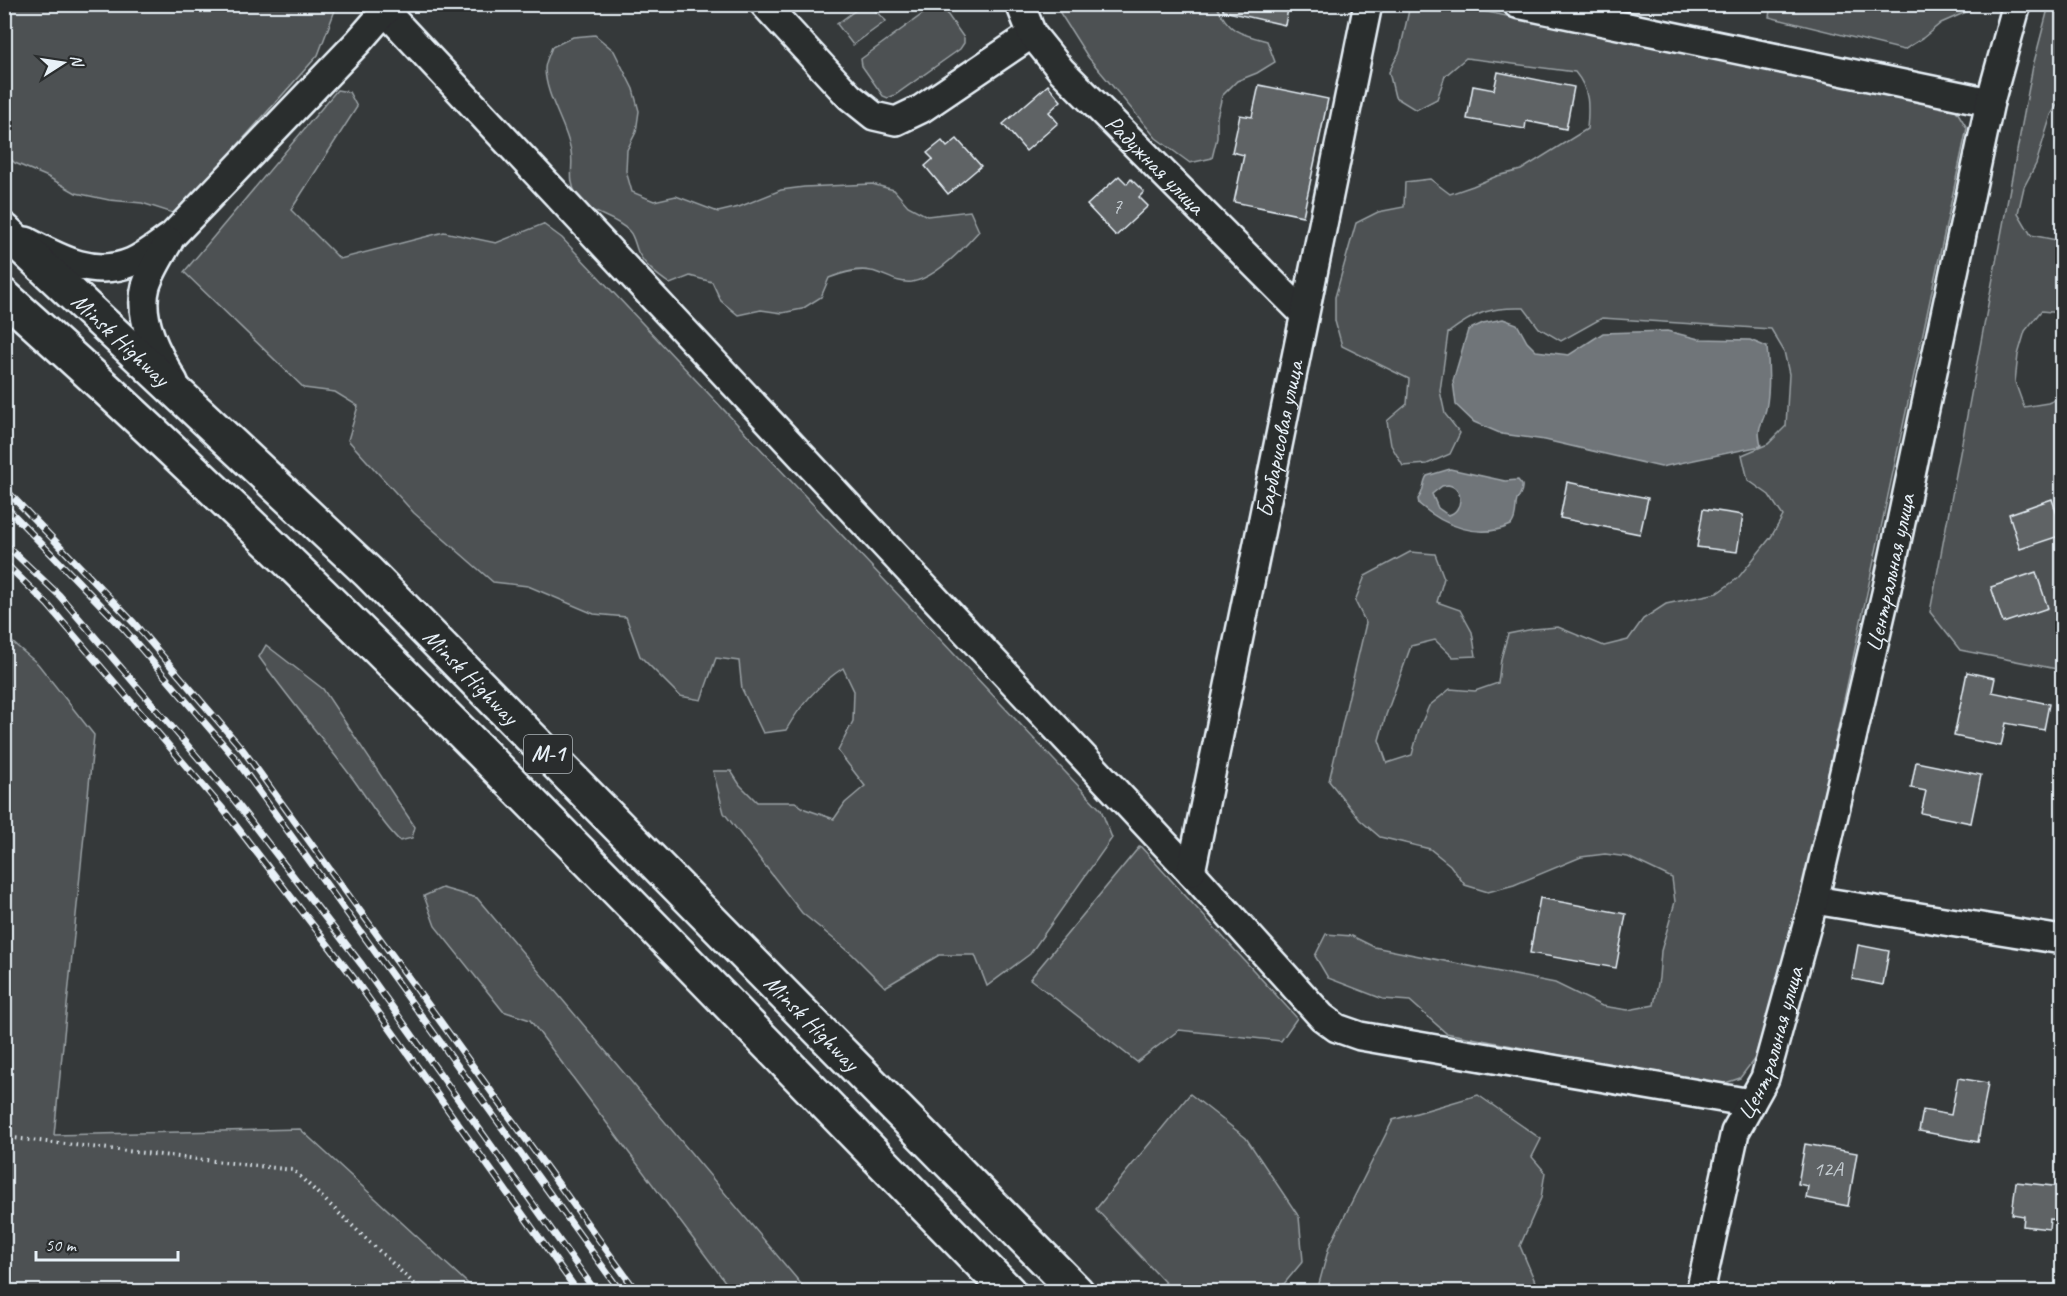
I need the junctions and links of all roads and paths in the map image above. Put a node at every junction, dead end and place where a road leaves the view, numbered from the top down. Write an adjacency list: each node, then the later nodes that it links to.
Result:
1 (764, 4): 7 (street)
2 (1020, 4): 7 (street, Радужная улица)
3 (1368, 4): 12 (street, Барбарисовая улица)
4 (1517, 4): 8 (street)
5 (2017, 4): 8 (street, Центральная улица)
6 (387, 7): 10 (street); 14 (street)
7 (1032, 34): 12 (street, Радужная улица)
8 (1990, 102): 15 (street, Центральная улица)
9 (5, 230): 10 (street); 13 (highway, Minsk Highway / М-1)
10 (172, 236): 13 (street)
11 (4, 296): 20 (highway, Minsk Highway / М-1)
12 (1304, 314): 14 (street, Барбарисовая улица)
13 (195, 409): 21 (highway, Minsk Highway / М-1)
14 (1191, 872): 17 (street)
15 (1814, 900): 16 (street); 17 (street, Центральная улица)
16 (2062, 940)
17 (1751, 1103): 22 (street, Центральная улица)
18 (4, 1137): 19 (path)
19 (423, 1292)
20 (1009, 1292)
21 (1077, 1292)
22 (1700, 1292)

